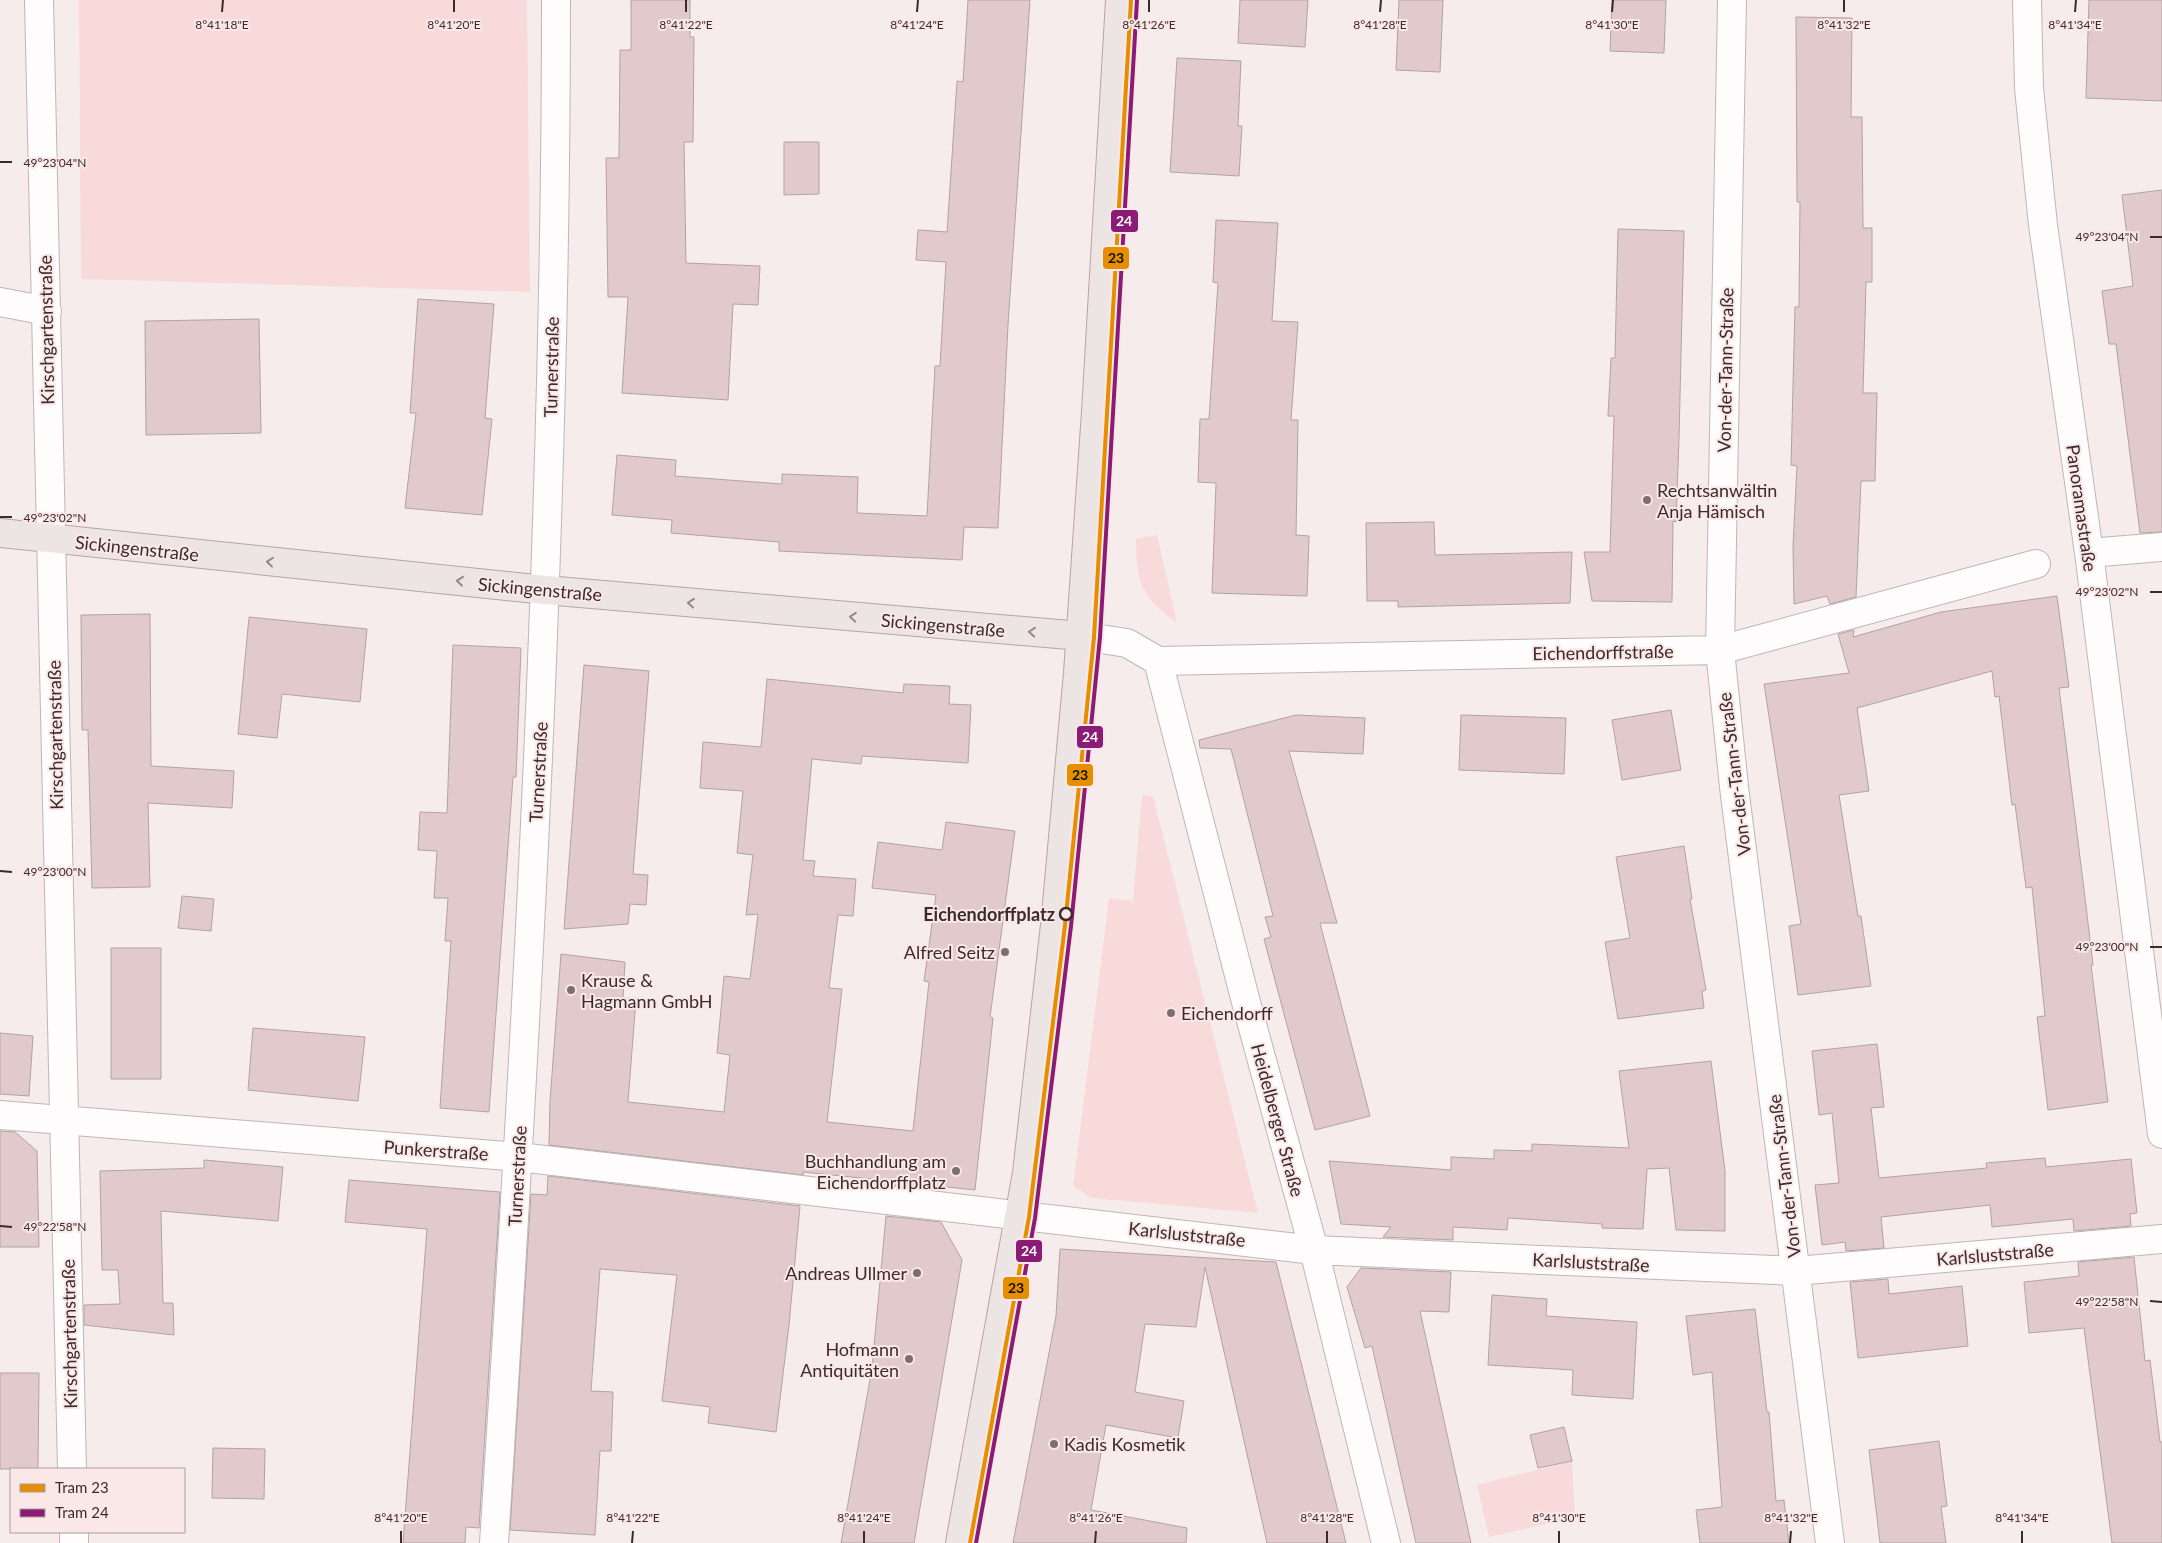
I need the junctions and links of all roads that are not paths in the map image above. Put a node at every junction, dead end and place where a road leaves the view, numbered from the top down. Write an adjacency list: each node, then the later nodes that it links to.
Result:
1 (39, 0): 7 (street, Kirschgartenstraße)
2 (556, 0): 13 (street, Turnerstraße)
3 (1120, 0): 14 (main road)
4 (1732, 0): 15 (street, Von-der-Tann-Straße)
5 (2027, 0): 11 (street, Panoramastraße)
6 (0, 302): 7 (street)
7 (47, 311): 9 (street, Kirschgartenstraße)
8 (0, 533): 9 (main road, Sickingenstraße)
9 (51, 540): 13 (main road, Sickingenstraße, one-way to 9); 18 (street, Kirschgartenstraße)
10 (2162, 547): 11 (street)
11 (2089, 553): 19 (street, Panoramastraße)
12 (2036, 564): 15 (street, Eichendorffstraße)
13 (545, 590): 14 (main road, Sickingenstraße, one-way to 13); 20 (street, Turnerstraße)
14 (1081, 636): 16 (street); 21 (main road)
15 (1720, 650): 16 (street, Eichendorffstraße); 24 (street, Von-der-Tann-Straße)
16 (1158, 660): 23 (street, Heidelberger Straße)
17 (0, 1115): 18 (street, Punkerstraße)
18 (64, 1121): 20 (street, Punkerstraße); 25 (street, Kirschgartenstraße)
19 (2162, 1134)
20 (519, 1157): 21 (street, Punkerstraße); 26 (street, Turnerstraße)
21 (1020, 1216): 23 (street, Karlsluststraße); 27 (main road)
22 (2162, 1239): 24 (street, Karlsluststraße)
23 (1314, 1250): 24 (street, Karlsluststraße); 28 (street, Heidelberger Straße)
24 (1796, 1271): 29 (street, Von-der-Tann-Straße)
25 (72, 1468)
26 (494, 1543)
27 (960, 1543)
28 (1386, 1543)
29 (1830, 1543)

